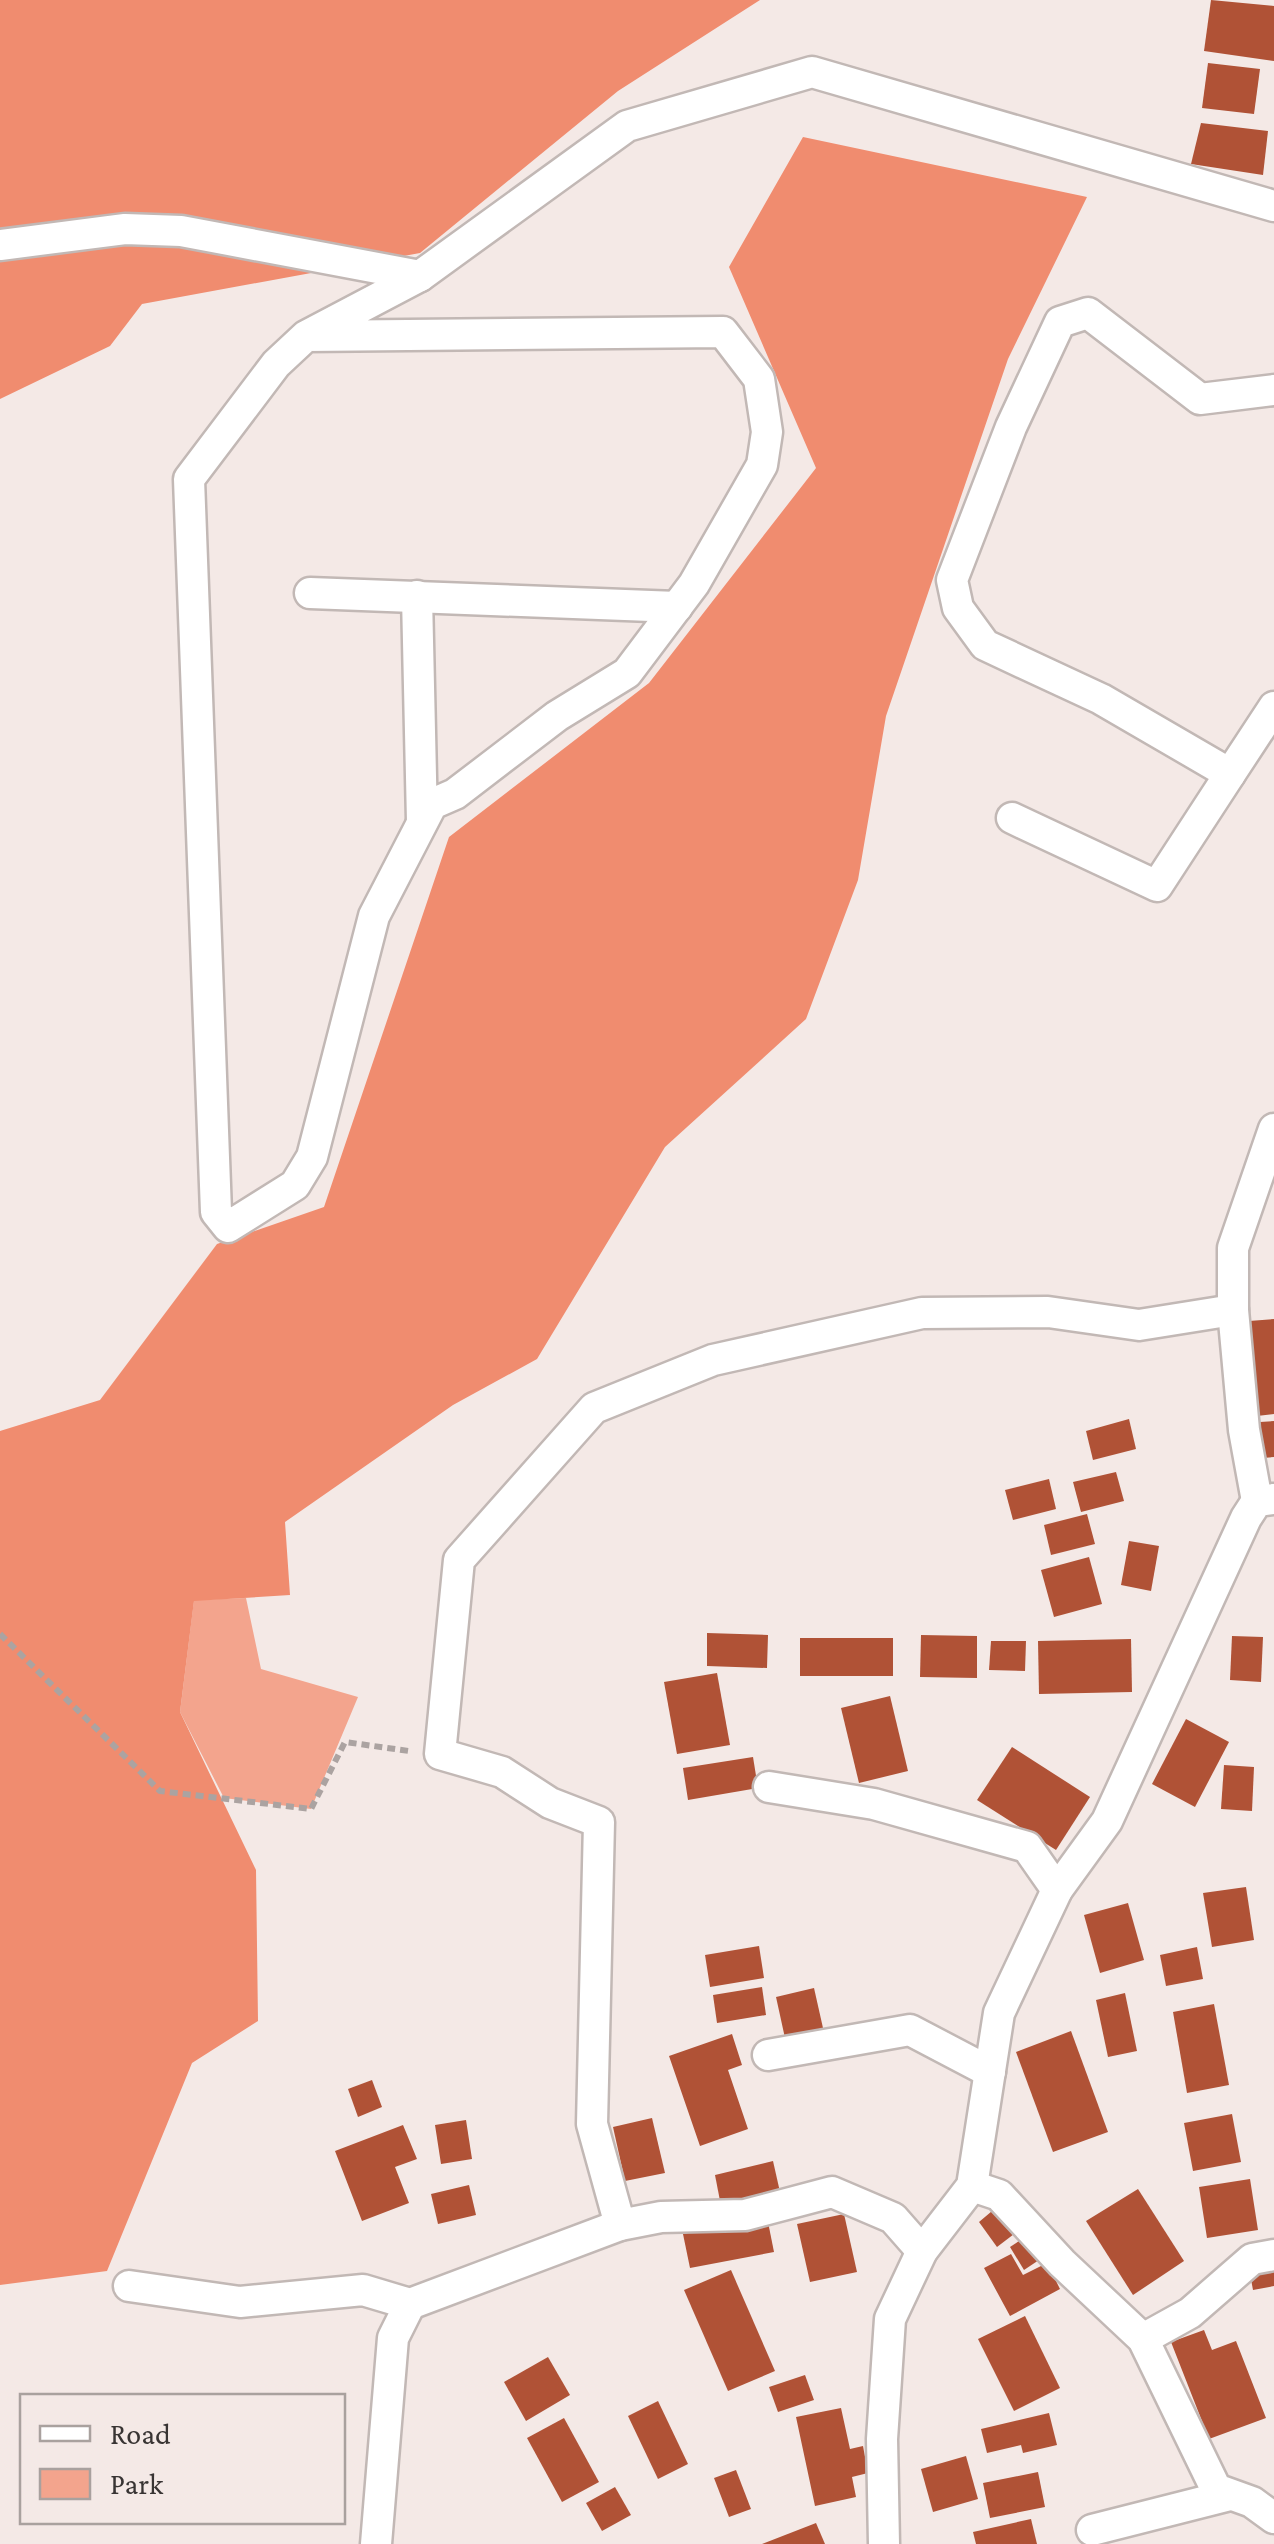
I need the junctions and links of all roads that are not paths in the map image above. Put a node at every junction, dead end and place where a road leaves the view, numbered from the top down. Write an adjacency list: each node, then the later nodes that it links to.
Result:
1 (1274, 206): 3 (street)
2 (0, 245): 3 (street)
3 (420, 276): 4 (street)
4 (306, 336): 8 (street); 12 (street)
5 (1274, 390): 10 (street)
6 (310, 592): 7 (street)
7 (417, 596): 8 (street); 12 (street)
8 (677, 607): 12 (street)
9 (1274, 707): 10 (street)
10 (1230, 774): 11 (street)
11 (1012, 818)
12 (422, 822)
13 (1274, 1129): 14 (street)
14 (1232, 1310): 15 (street); 21 (street)
15 (1266, 1500): 17 (street)
16 (769, 1787): 17 (street)
17 (1057, 1890): 19 (street)
18 (768, 2055): 19 (street)
19 (990, 2072): 20 (street)
20 (972, 2186): 22 (street); 26 (street)
21 (620, 2226): 22 (street); 25 (street)
22 (922, 2251): 31 (street)
23 (1274, 2255): 26 (street)
24 (129, 2286): 25 (street)
25 (410, 2304): 30 (street)
26 (1143, 2339): 27 (street)
27 (1230, 2496): 28 (street); 29 (street)
28 (1274, 2518)
29 (1092, 2530)
30 (376, 2544)
31 (884, 2544)

